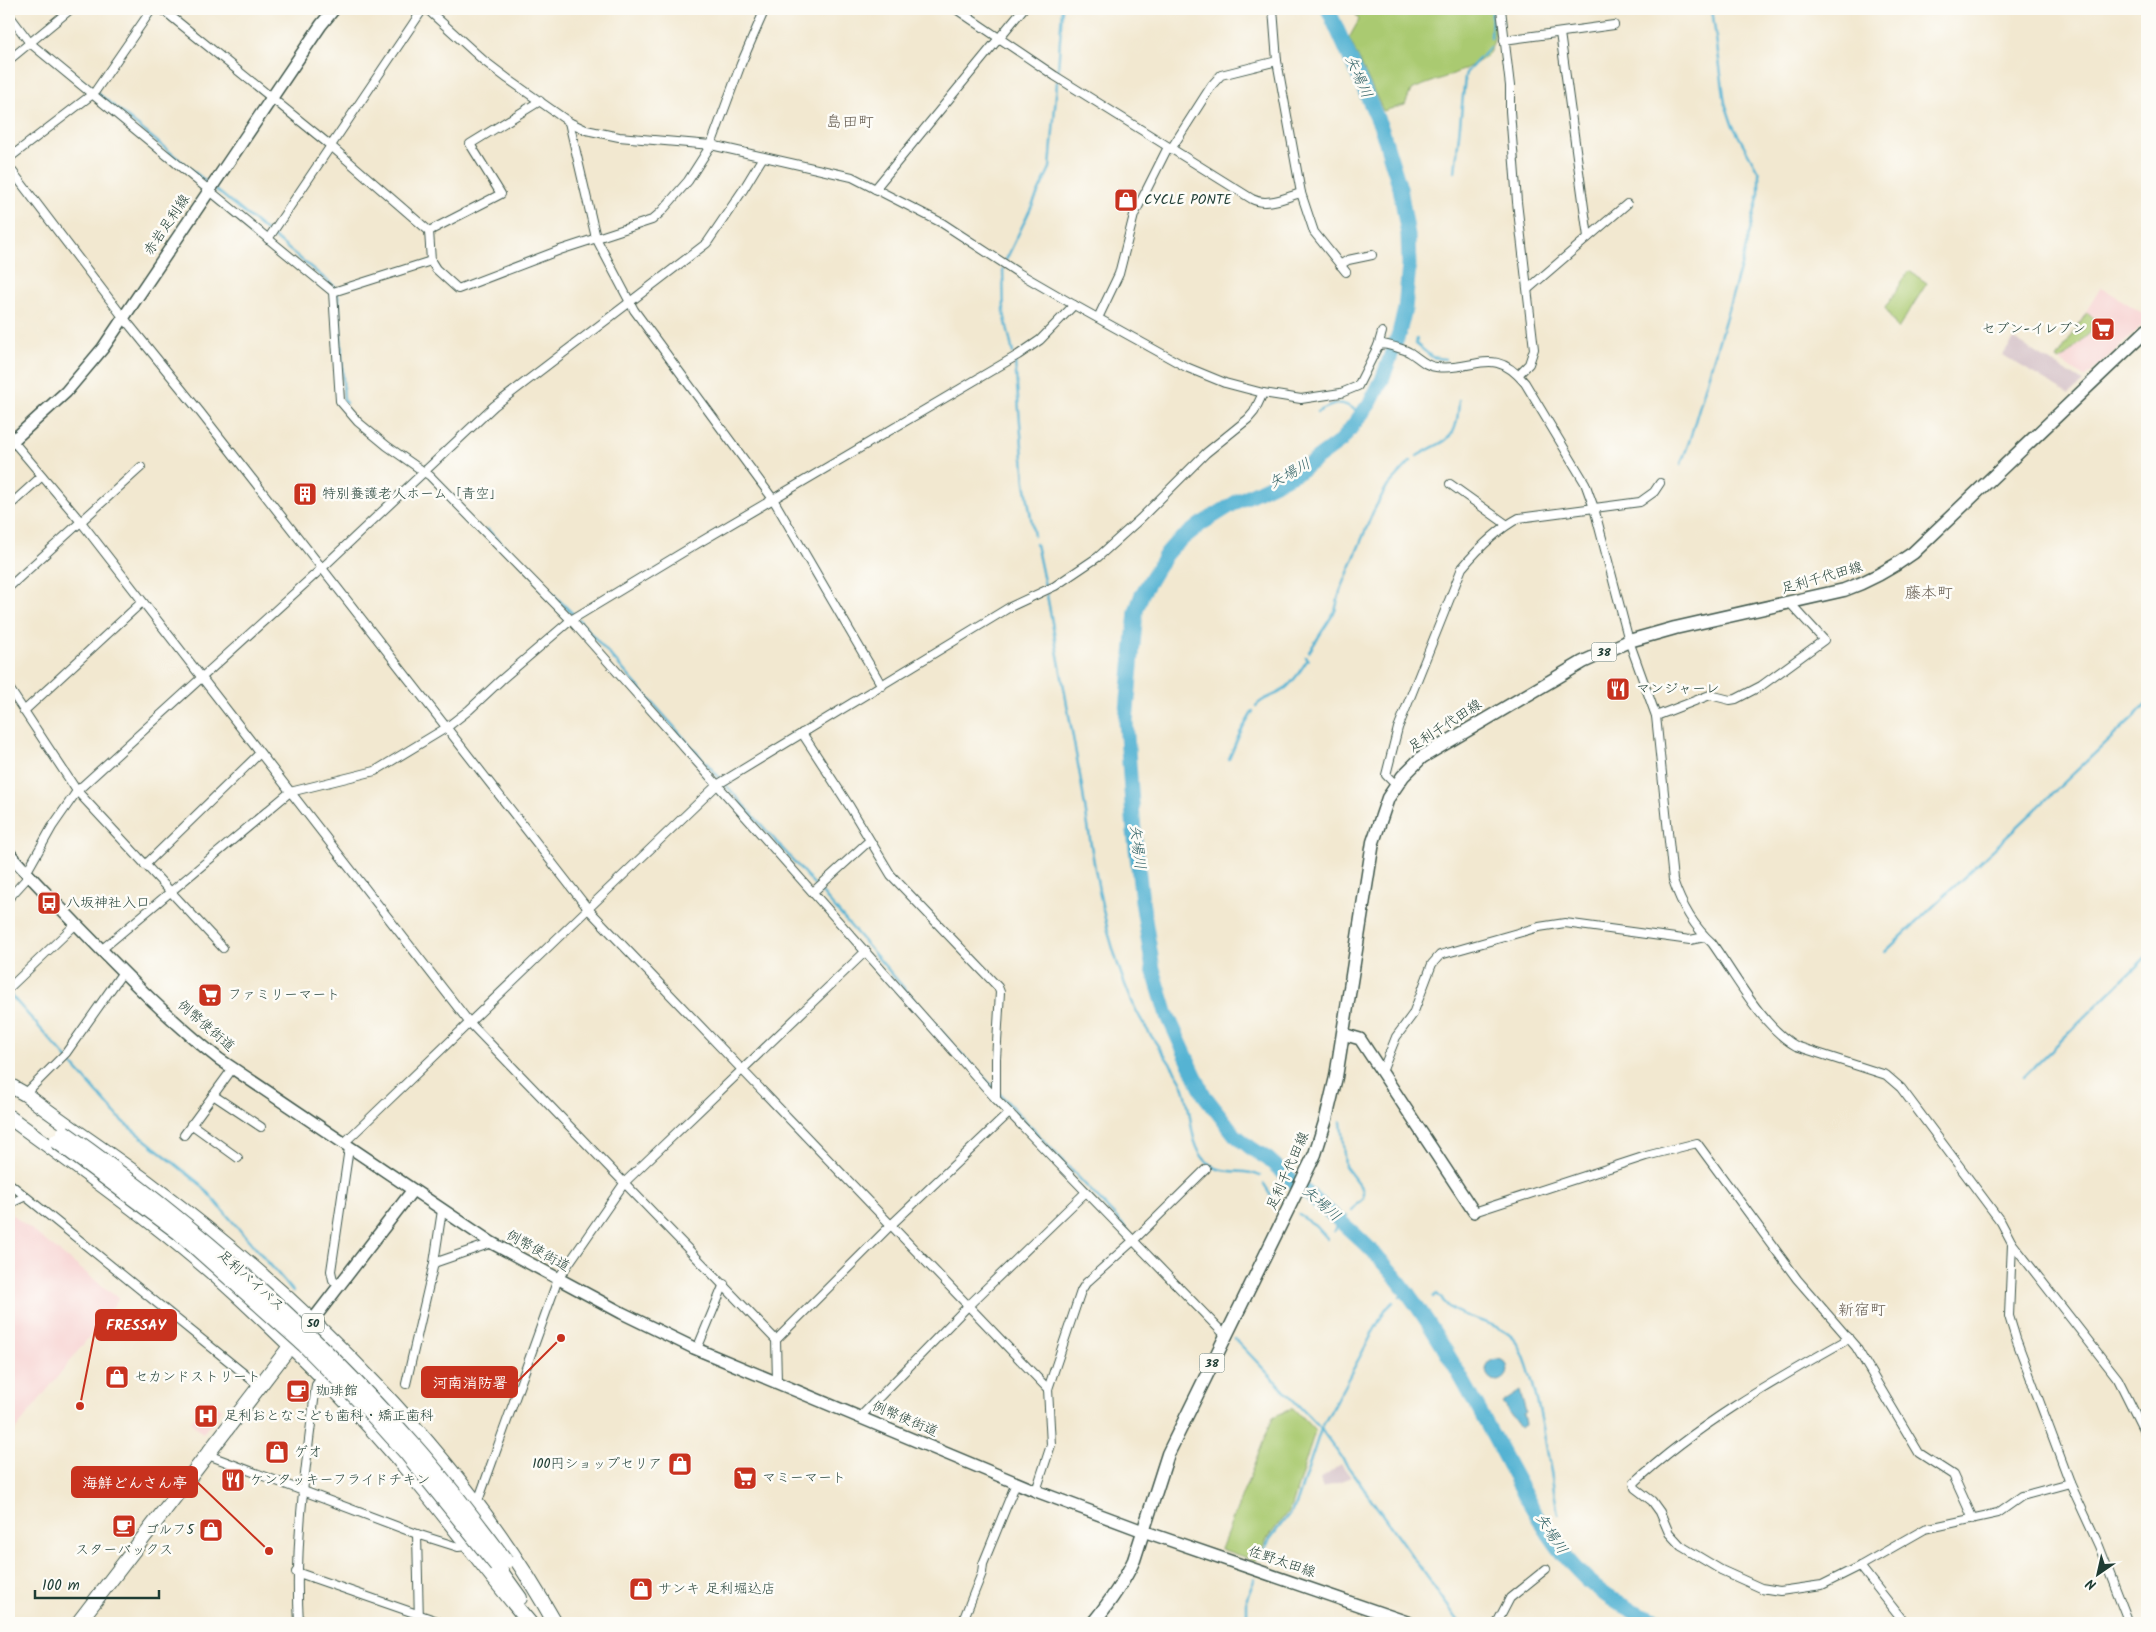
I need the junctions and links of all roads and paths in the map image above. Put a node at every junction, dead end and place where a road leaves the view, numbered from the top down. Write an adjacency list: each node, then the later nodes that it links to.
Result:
1 (71, 9): 16 (street)
2 (152, 9): 19 (street)
3 (162, 9): 20 (street)
4 (334, 9): 20 (main road, 赤岩足利線)
5 (425, 9): 21 (street); 23 (street)
6 (765, 9): 24 (street)
7 (956, 9): 14 (street)
8 (1022, 9): 14 (street)
9 (1273, 9): 18 (street)
10 (1501, 9): 15 (street)
11 (9, 15): 16 (street)
12 (1614, 25): 13 (street)
13 (1560, 33): 15 (street); 35 (street)
14 (999, 38): 25 (street); 29 (street)
15 (1504, 40): 41 (street)
16 (30, 43): 17 (street); 19 (street)
17 (9, 60)
18 (1277, 61): 25 (street); 31 (street)
19 (94, 93): 27 (street); 30 (street)
20 (272, 98): 23 (street); 30 (main road, 赤岩足利線)
21 (540, 101): 22 (street); 33 (street)
22 (570, 122): 24 (street); 34 (street)
23 (331, 146): 33 (street); 36 (street)
24 (711, 146): 26 (street); 34 (street)
25 (1169, 148): 31 (street); 46 (street)
26 (762, 157): 29 (street); 43 (street)
27 (9, 158)
28 (9, 167): 45 (street)
29 (875, 189): 44 (street)
30 (209, 190): 36 (street); 45 (main road, 赤岩足利線)
31 (1301, 193): 39 (street)
32 (1627, 204): 35 (street)
33 (429, 231): 38 (street)
34 (596, 238): 38 (street); 43 (street)
35 (1588, 238): 41 (street)
36 (268, 239): 42 (street)
37 (1372, 255): 39 (street)
38 (431, 261): 42 (street)
39 (1340, 265): 40 (street)
40 (1346, 272)
41 (1528, 289): 50 (street)
42 (333, 292): 54 (street)
43 (630, 301): 54 (street); 58 (street)
44 (1074, 305): 46 (street); 58 (street)
45 (123, 317): 52 (main road, 赤岩足利線); 63 (street)
46 (1098, 318): 51 (street)
47 (2147, 330): 66 (main road, 足利千代田線 / 38)
48 (1382, 332): 49 (street)
49 (1380, 345): 50 (street); 51 (street)
50 (1518, 375): 60 (street)
51 (1263, 393): 70 (street)
52 (10, 438): 55 (street)
53 (141, 468): 61 (street)
54 (425, 472): 63 (street); 67 (street)
55 (42, 476): 59 (street); 61 (street)
56 (1660, 483): 60 (street)
57 (1450, 484): 62 (street)
58 (773, 499): 67 (street); 70 (street)
59 (9, 506)
60 (1594, 508): 62 (street); 68 (street)
61 (81, 522): 64 (street); 65 (street)
62 (1506, 524): 78 (street)
63 (321, 569): 69 (street); 74 (street)
64 (9, 587)
65 (142, 602): 69 (street); 72 (street)
66 (1790, 603): 68 (main road, 足利千代田線 / 38); 73 (street)
67 (571, 620): 74 (street); 77 (street)
68 (1629, 641): 73 (street); 78 (main road, 足利千代田線 / 38)
69 (201, 677): 76 (street); 79 (street)
70 (882, 686): 75 (street)
71 (9, 688): 72 (street)
72 (24, 711): 79 (street)
73 (1656, 716): 90 (street)
74 (446, 728): 80 (street); 88 (street)
75 (802, 733): 77 (street); 81 (street)
76 (260, 752): 80 (street); 83 (street)
77 (717, 785): 86 (street); 88 (street)
78 (1396, 785): 97 (main road, 足利千代田線 / 38)
79 (77, 791): 83 (street); 84 (street)
80 (290, 792): 85 (street); 96 (street)
81 (869, 841): 86 (street); 105 (street)
82 (9, 853): 84 (main road, 例幣使街道)
83 (145, 866): 85 (street)
84 (28, 875): 87 (street); 89 (main road, 例幣使街道)
85 (169, 891): 91 (street); 92 (street)
86 (813, 892): 93 (street)
87 (9, 898)
88 (588, 910): 96 (street); 99 (street)
89 (76, 924): 92 (main road, 例幣使街道); 95 (street)
90 (1705, 937): 100 (street); 127 (street)
91 (223, 948)
92 (101, 950): 94 (main road, 例幣使街道)
93 (866, 951): 99 (street); 105 (street)
94 (123, 972): 98 (main road, 例幣使街道); 103 (street)
95 (9, 988)
96 (469, 1022): 113 (street); 116 (street)
97 (1343, 1034): 100 (main road); 134 (main road, 足利千代田線 / 38)
98 (233, 1068): 104 (street); 113 (main road, 例幣使街道)
99 (743, 1070): 116 (street); 124 (street)
100 (1382, 1072): 123 (main road)
101 (9, 1085): 103 (highway, 50)
102 (9, 1092): 112 (highway, 足利バイパス / 50)
103 (25, 1094): 133 (highway, 50)
104 (213, 1094): 109 (street); 110 (street)
105 (996, 1099): 107 (street)
106 (9, 1107): 112 (highway, 足利バイパス / 50)
107 (1009, 1113): 119 (street); 124 (street)
108 (9, 1117): 137 (highway, 50)
109 (191, 1124): 111 (street); 114 (street)
110 (261, 1127)
111 (184, 1134)
112 (60, 1137): 156 (highway, 足利バイパス / 50, bridge)
113 (346, 1146): 118 (main road, 例幣使街道); 131 (street)
114 (238, 1158)
115 (1206, 1169): 125 (street)
116 (625, 1182): 129 (street); 130 (street)
117 (9, 1183): 120 (street)
118 (412, 1190): 122 (main road, 例幣使街道); 131 (main road)
119 (1086, 1192): 125 (street); 132 (street)
120 (24, 1197): 121 (street); 142 (street)
121 (9, 1204)
122 (442, 1210): 126 (main road, 例幣使街道); 128 (street)
123 (1474, 1212): 135 (street)
124 (891, 1224): 132 (street); 136 (street)
125 (1134, 1240): 134 (street); 143 (street)
126 (492, 1243): 128 (street); 129 (main road, 例幣使街道)
127 (2012, 1243): 145 (street); 148 (street)
128 (434, 1263): 141 (street)
129 (558, 1279): 138 (main road, 例幣使街道); 151 (street)
130 (724, 1284): 136 (street); 138 (street)
131 (339, 1286): 133 (main road)
132 (968, 1306): 143 (street); 144 (street)
133 (312, 1322): 137 (highway); 151 (highway, 50)
134 (1225, 1334): 153 (main road, 足利千代田線 / 38)
135 (1848, 1337): 152 (street); 157 (street)
136 (776, 1340): 140 (street)
137 (289, 1346): 139 (highway, 50); 142 (highway)
138 (697, 1349): 140 (main road, 例幣使街道)
139 (321, 1378): 150 (street); 155 (highway, 50)
140 (777, 1381): 144 (main road, 例幣使街道)
141 (406, 1384)
142 (258, 1385): 146 (highway)
143 (1048, 1389): 149 (street)
144 (860, 1416): 147 (main road, 例幣使街道)
145 (2147, 1437)
146 (208, 1455): 150 (street); 162 (highway)
147 (1016, 1483): 149 (main road, 例幣使街道); 169 (street)
148 (2070, 1483): 152 (street); 173 (street)
149 (1036, 1491): 153 (main road, 例幣使街道)
150 (303, 1492): 154 (street); 159 (street)
151 (477, 1504): 168 (highway, 50)
152 (1973, 1519): 157 (street)
153 (1143, 1531): 161 (main road, 佐野太田線); 170 (main road, 足利千代田線 / 38)
154 (417, 1534): 155 (street); 160 (street)
155 (468, 1546): 166 (highway, 50)
156 (502, 1564): 167 (highway, 足利バイパス / 50); 168 (highway, 足利バイパス / 50)
157 (1860, 1566): 172 (street)
158 (1546, 1569): 171 (street)
159 (296, 1572): 160 (street); 163 (street)
160 (418, 1614): 164 (street); 165 (street)
161 (1403, 1622)
162 (78, 1623)
163 (298, 1623)
164 (419, 1623)
165 (443, 1623)
166 (530, 1623)
167 (538, 1623)
168 (554, 1623)
169 (962, 1623)
170 (1093, 1623)
171 (1497, 1623)
172 (1905, 1623)
173 (2129, 1623)

